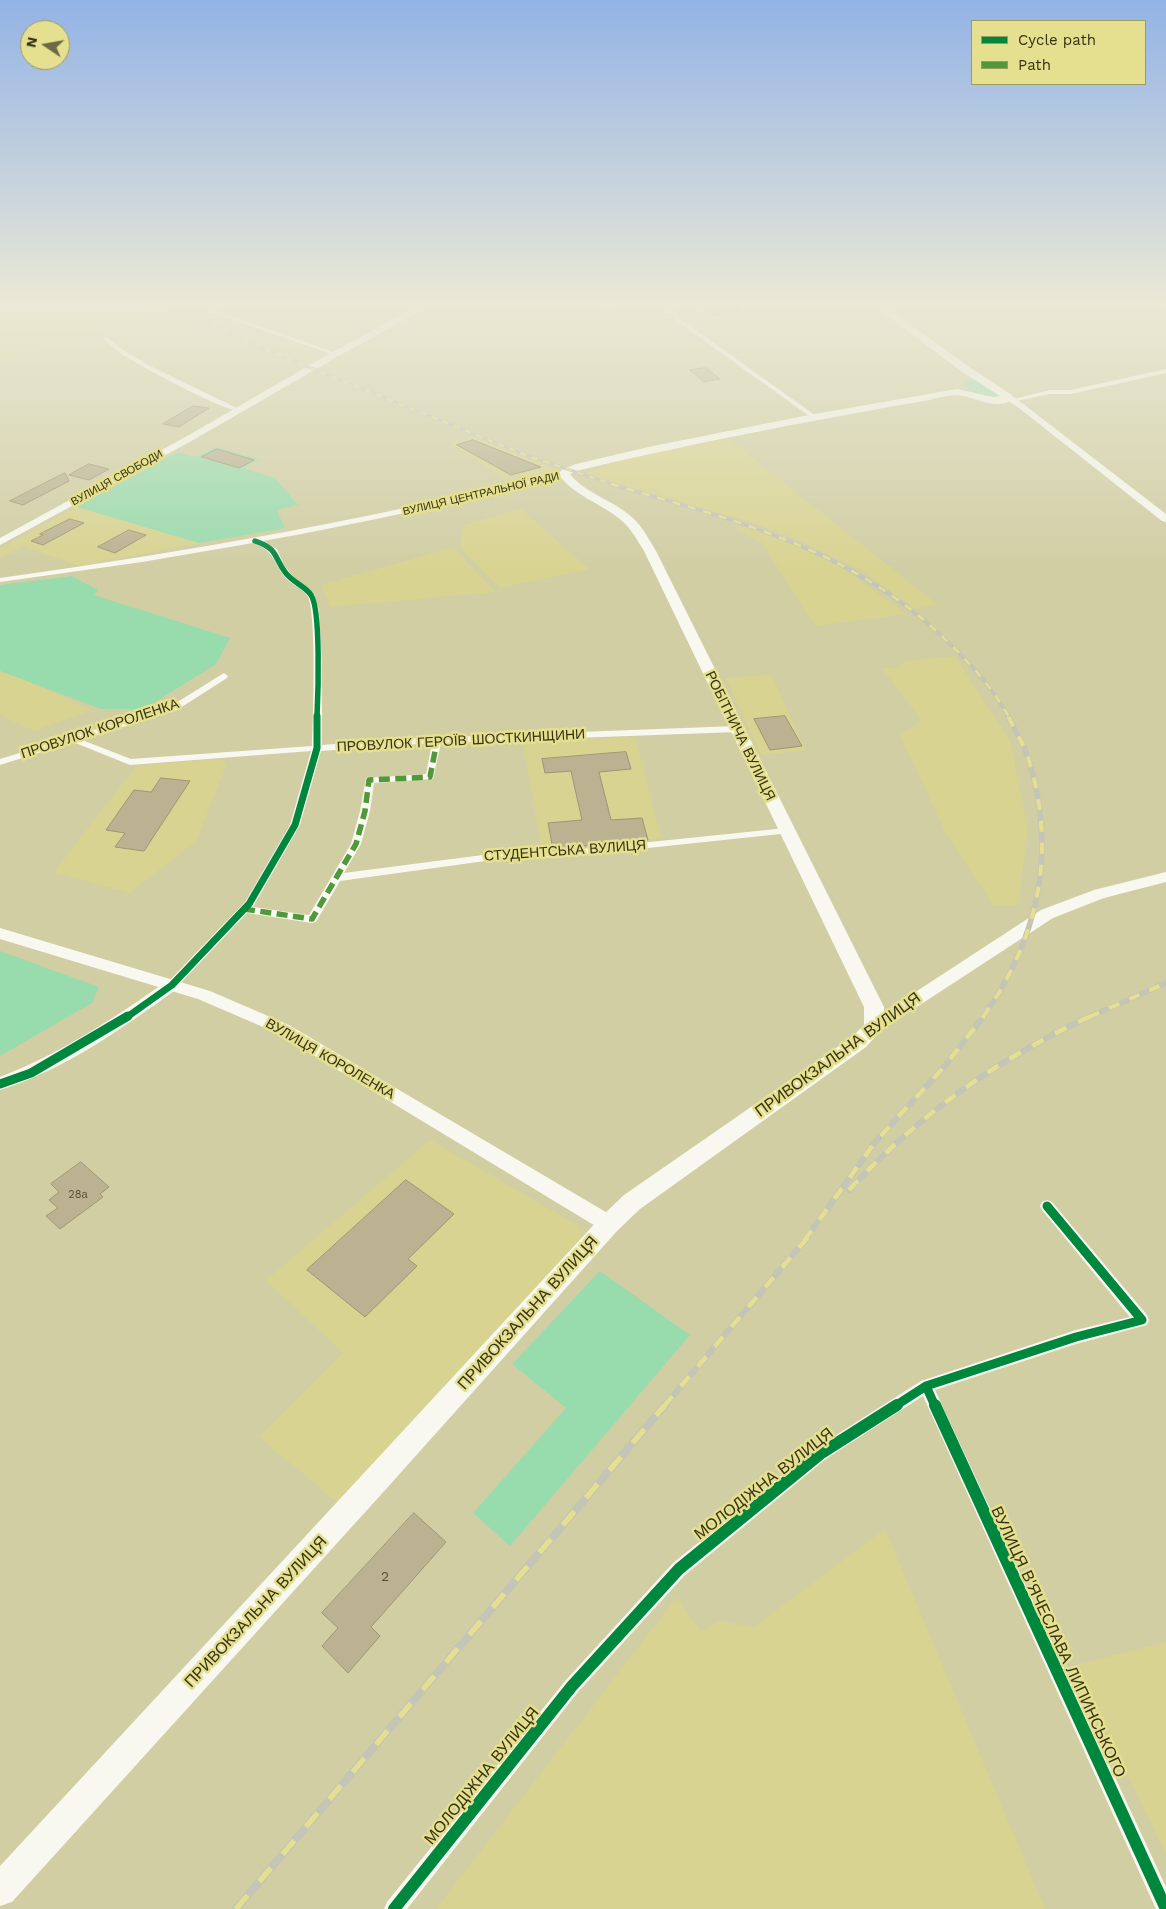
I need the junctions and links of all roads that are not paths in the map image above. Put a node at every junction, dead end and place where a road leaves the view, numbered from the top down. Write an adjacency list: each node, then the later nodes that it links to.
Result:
1 (200, 394): 12 (street)
2 (266, 394): 12 (main road, ВУЛИЦЯ СВОБОДИ)
3 (776, 394): 13 (street)
4 (777, 394): 13 (street)
5 (907, 394): 13 (main road, ВУЛИЦЯ ЦЕНТРАЛЬНОЇ РАДИ)
6 (983, 394): 10 (main road)
7 (1004, 394): 9 (main road)
8 (1036, 394): 9 (street)
9 (1010, 398): 10 (main road); 11 (street)
10 (993, 400): 11 (main road)
11 (1022, 406): 15 (main road)
12 (238, 410): 17 (main road, ВУЛИЦЯ СВОБОДИ)
13 (809, 418): 14 (main road, ВУЛИЦЯ ЦЕНТРАЛЬНОЇ РАДИ)
14 (564, 474): 16 (street, ВУЛИЦЯ ЦЕНТРАЛЬНОЇ РАДИ); 20 (main road, РОБІТНИЧА ВУЛИЦЯ)
15 (1166, 520)
16 (255, 541): 18 (street, ВУЛИЦЯ ЦЕНТРАЛЬНОЇ РАДИ); 23 (street)
17 (0, 542)
18 (0, 580)
19 (224, 676): 21 (street, ПРОВУЛОК КОРОЛЕНКА)
20 (736, 729): 22 (street, ПРОВУЛОК ГЕРОЇВ ШОСТКИНЩИНИ); 25 (main road, РОБІТНИЧА ВУЛИЦЯ)
21 (72, 739): 23 (street, ПРОВУЛОК ГЕРОЇВ ШОСТКИНЩИНИ); 24 (street, ПРОВУЛОК КОРОЛЕНКА)
22 (437, 741): 23 (street, ПРОВУЛОК ГЕРОЇВ ШОСТКИНЩИНИ); 27 (street)
23 (317, 748): 28 (street)
24 (0, 762)
25 (786, 831): 27 (street, СТУДЕНТСЬКА ВУЛИЦЯ); 31 (main road, РОБІТНИЧА ВУЛИЦЯ)
26 (1166, 877): 31 (main road, ПРИВОКЗАЛЬНА ВУЛИЦЯ)
27 (340, 878): 28 (street)
28 (244, 909): 30 (street)
29 (0, 933): 30 (main road, ВУЛИЦЯ КОРОЛЕНКА)
30 (172, 985): 32 (street); 34 (main road, ВУЛИЦЯ КОРОЛЕНКА)
31 (874, 1026): 34 (main road, ПРИВОКЗАЛЬНА ВУЛИЦЯ)
32 (0, 1084)
33 (1047, 1206): 35 (street, МОЛОДІЖНА ВУЛИЦЯ)
34 (609, 1224): 36 (main road, ПРИВОКЗАЛЬНА ВУЛИЦЯ)
35 (926, 1386): 37 (street, МОЛОДІЖНА ВУЛИЦЯ); 38 (street, ВУЛИЦЯ В'ЯЧЕСЛАВА ЛИПИНСЬКОГО)
36 (0, 1890)
37 (394, 1909)
38 (1166, 1909)

